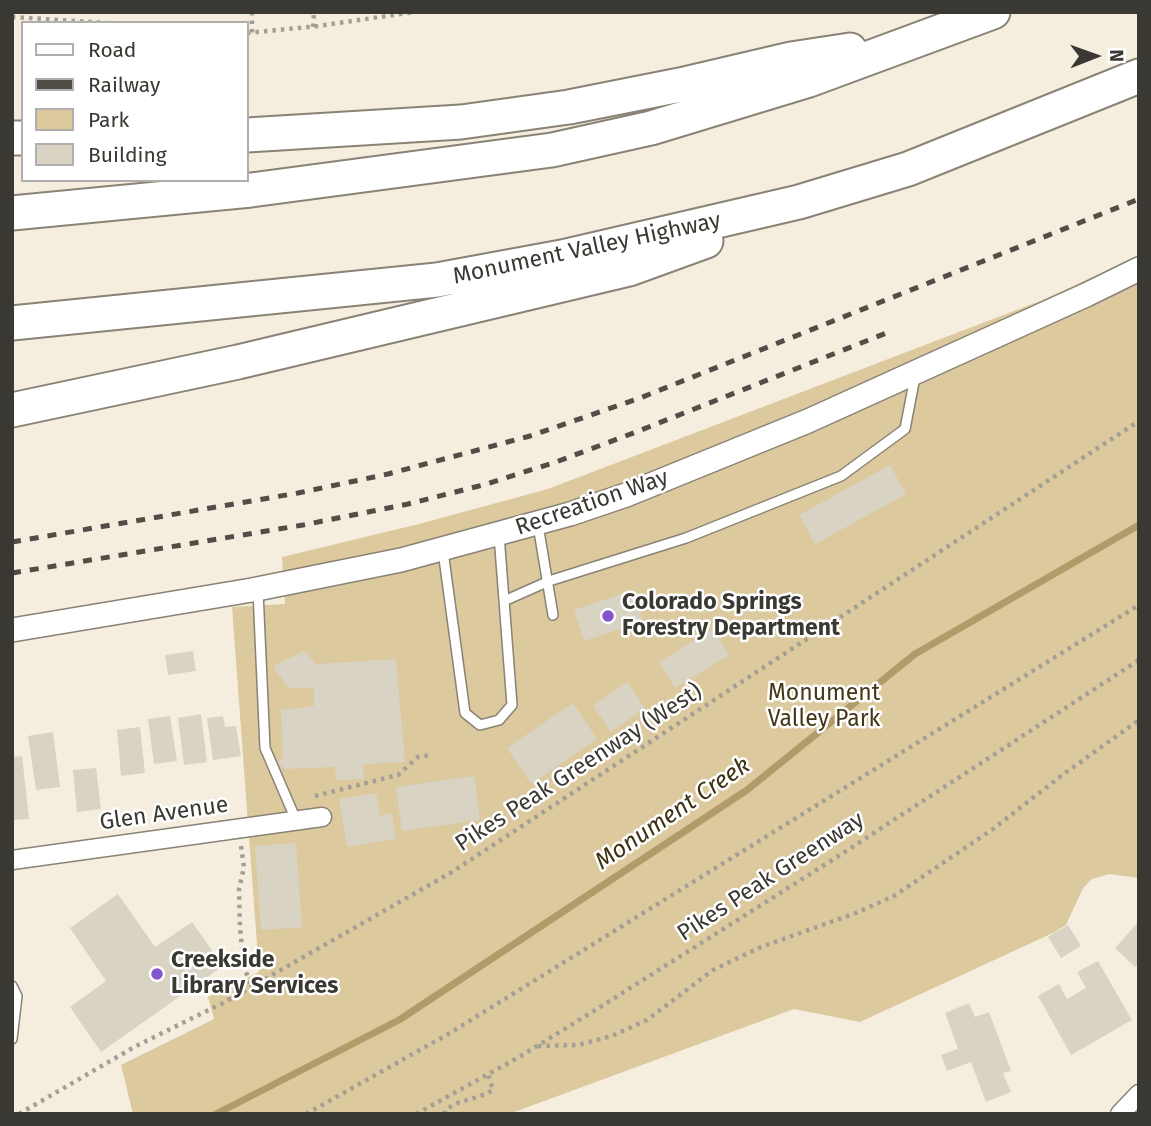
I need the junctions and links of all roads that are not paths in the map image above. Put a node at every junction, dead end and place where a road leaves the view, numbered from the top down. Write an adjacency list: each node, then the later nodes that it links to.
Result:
1 (993, 12): 2 (highway)
2 (932, 37): 4 (highway); 6 (highway)
3 (1139, 76): 5 (highway, Monument Valley Highway)
4 (248, 135)
5 (799, 202): 8 (highway, Monument Valley Highway); 10 (highway)
6 (12, 213)
7 (1139, 269): 9 (street, Recreation Way)
8 (12, 323)
9 (916, 372): 11 (street, Recreation Way); 14 (lane)
10 (12, 410)
11 (538, 523): 12 (street, Recreation Way); 14 (lane)
12 (499, 534): 13 (street, Recreation Way); 16 (lane)
13 (442, 549): 15 (street, Recreation Way); 16 (lane)
14 (549, 582): 16 (lane); 17 (lane)
15 (258, 589): 18 (street, Recreation Way); 19 (lane)
16 (504, 601)
17 (553, 615)
18 (12, 630)
19 (292, 811): 20 (street, Glen Avenue); 21 (street, Glen Avenue)
20 (322, 817)
21 (12, 860)
22 (12, 986): 23 (lane)
23 (12, 1039)
24 (1139, 1094): 25 (street)
25 (1119, 1114)

